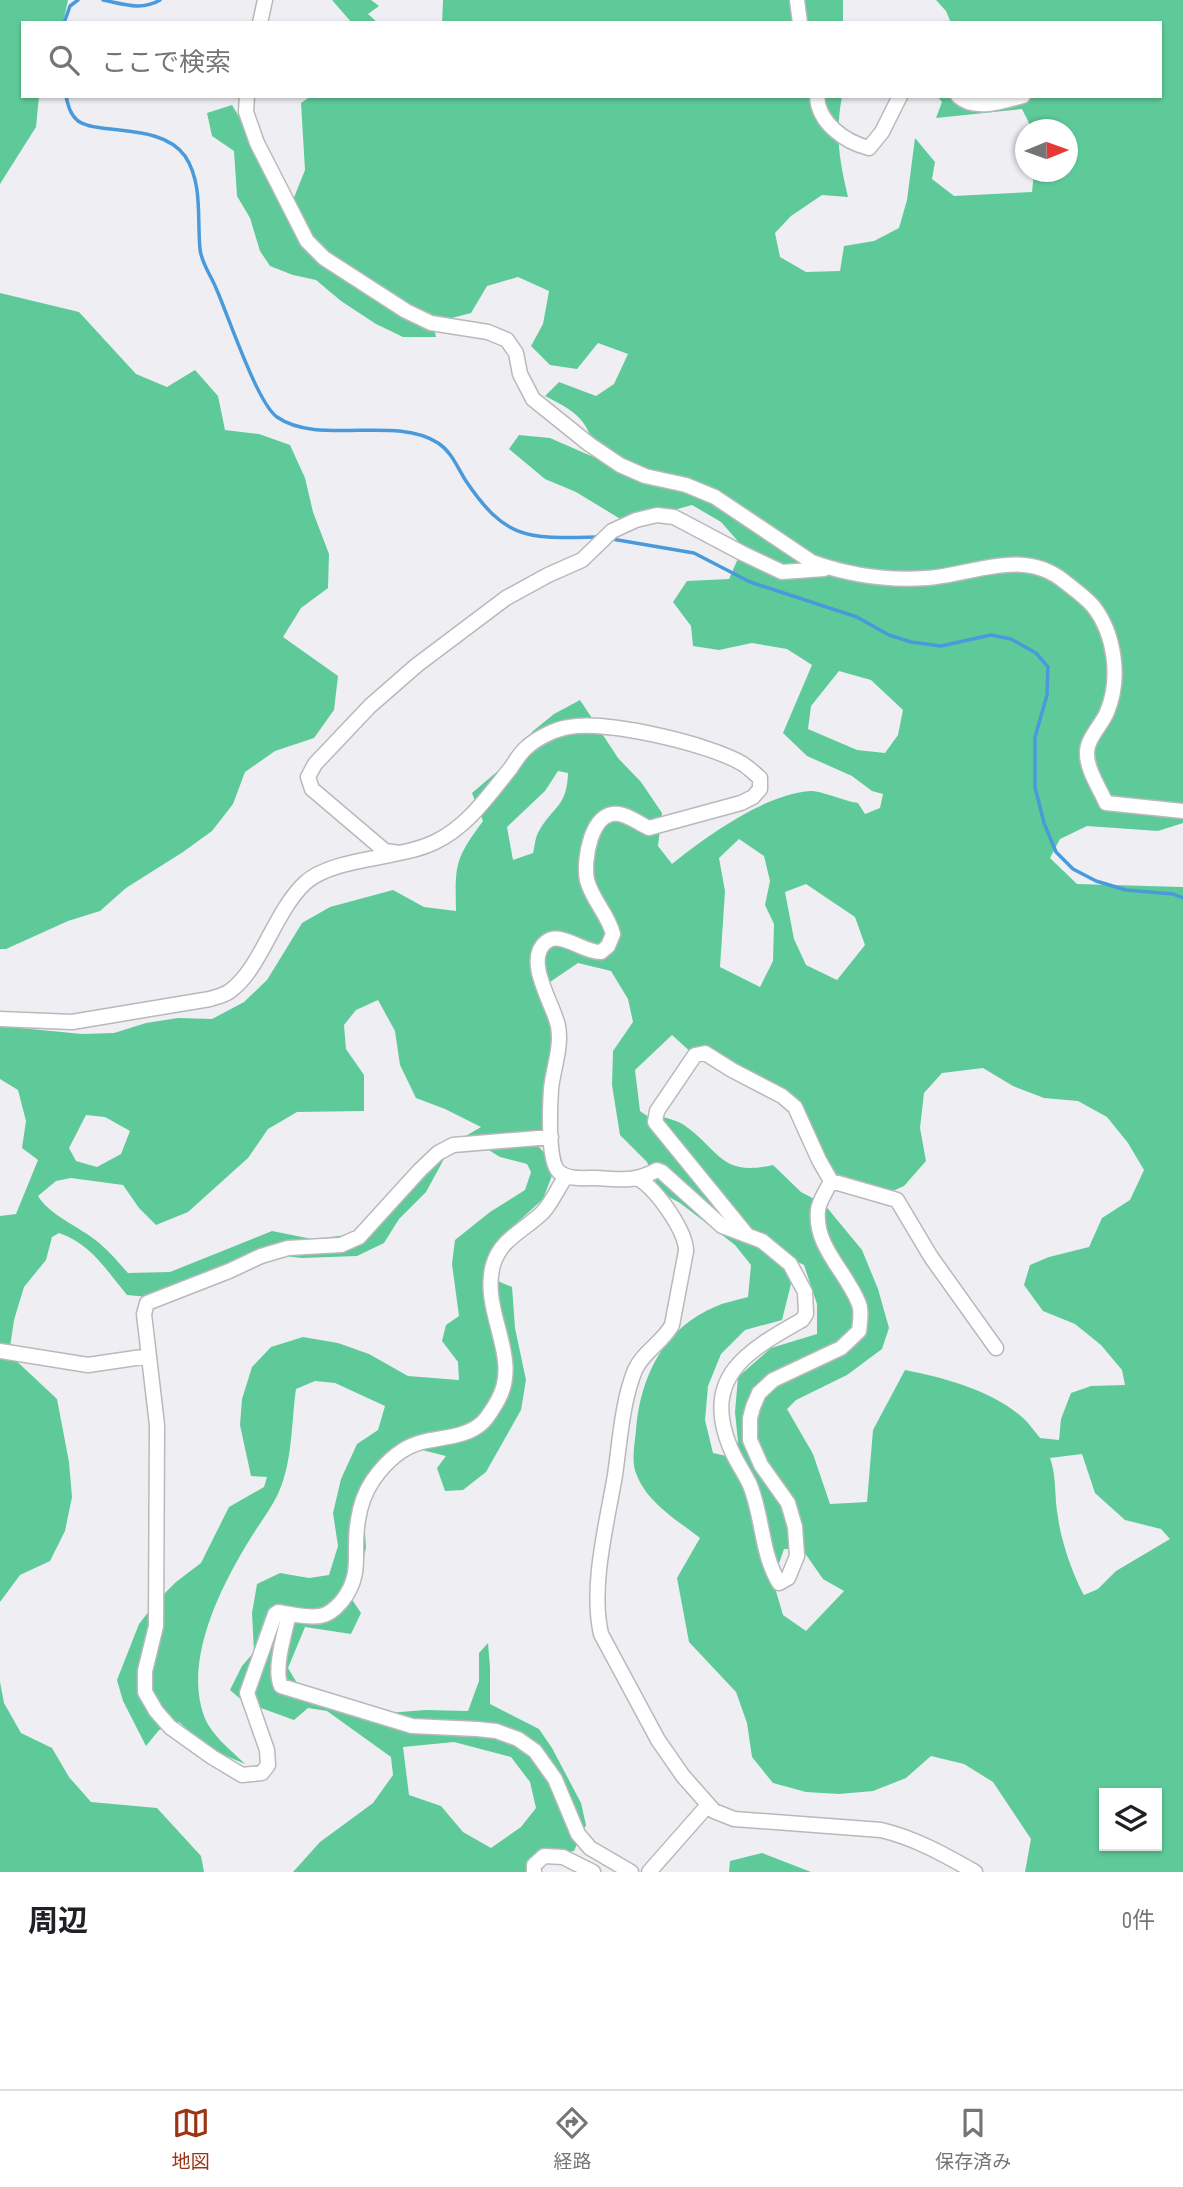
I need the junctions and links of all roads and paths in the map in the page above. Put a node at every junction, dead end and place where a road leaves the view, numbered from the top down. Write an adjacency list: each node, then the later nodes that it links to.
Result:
1 (265, 0): 3 (street)
2 (797, 0): 4 (street)
3 (260, 21)
4 (800, 21)
5 (247, 98): 10 (street)
6 (817, 98): 7 (street)
7 (899, 98)
8 (961, 98): 9 (street)
9 (1015, 98)
10 (829, 568): 11 (street); 12 (street)
11 (1183, 811)
12 (400, 853): 13 (street); 14 (street)
13 (0, 1019)
14 (551, 1137): 15 (street); 21 (street)
15 (566, 1176): 16 (street); 22 (street)
16 (639, 1179): 18 (street); 23 (street)
17 (831, 1181): 18 (street); 18 (street); 19 (street)
18 (748, 1236)
19 (996, 1348)
20 (0, 1351): 21 (street)
21 (149, 1356): 22 (street)
22 (289, 1614): 26 (street)
23 (708, 1805): 27 (street); 28 (street)
24 (534, 1872): 25 (street)
25 (593, 1872)
26 (631, 1872)
27 (649, 1872)
28 (975, 1872)

